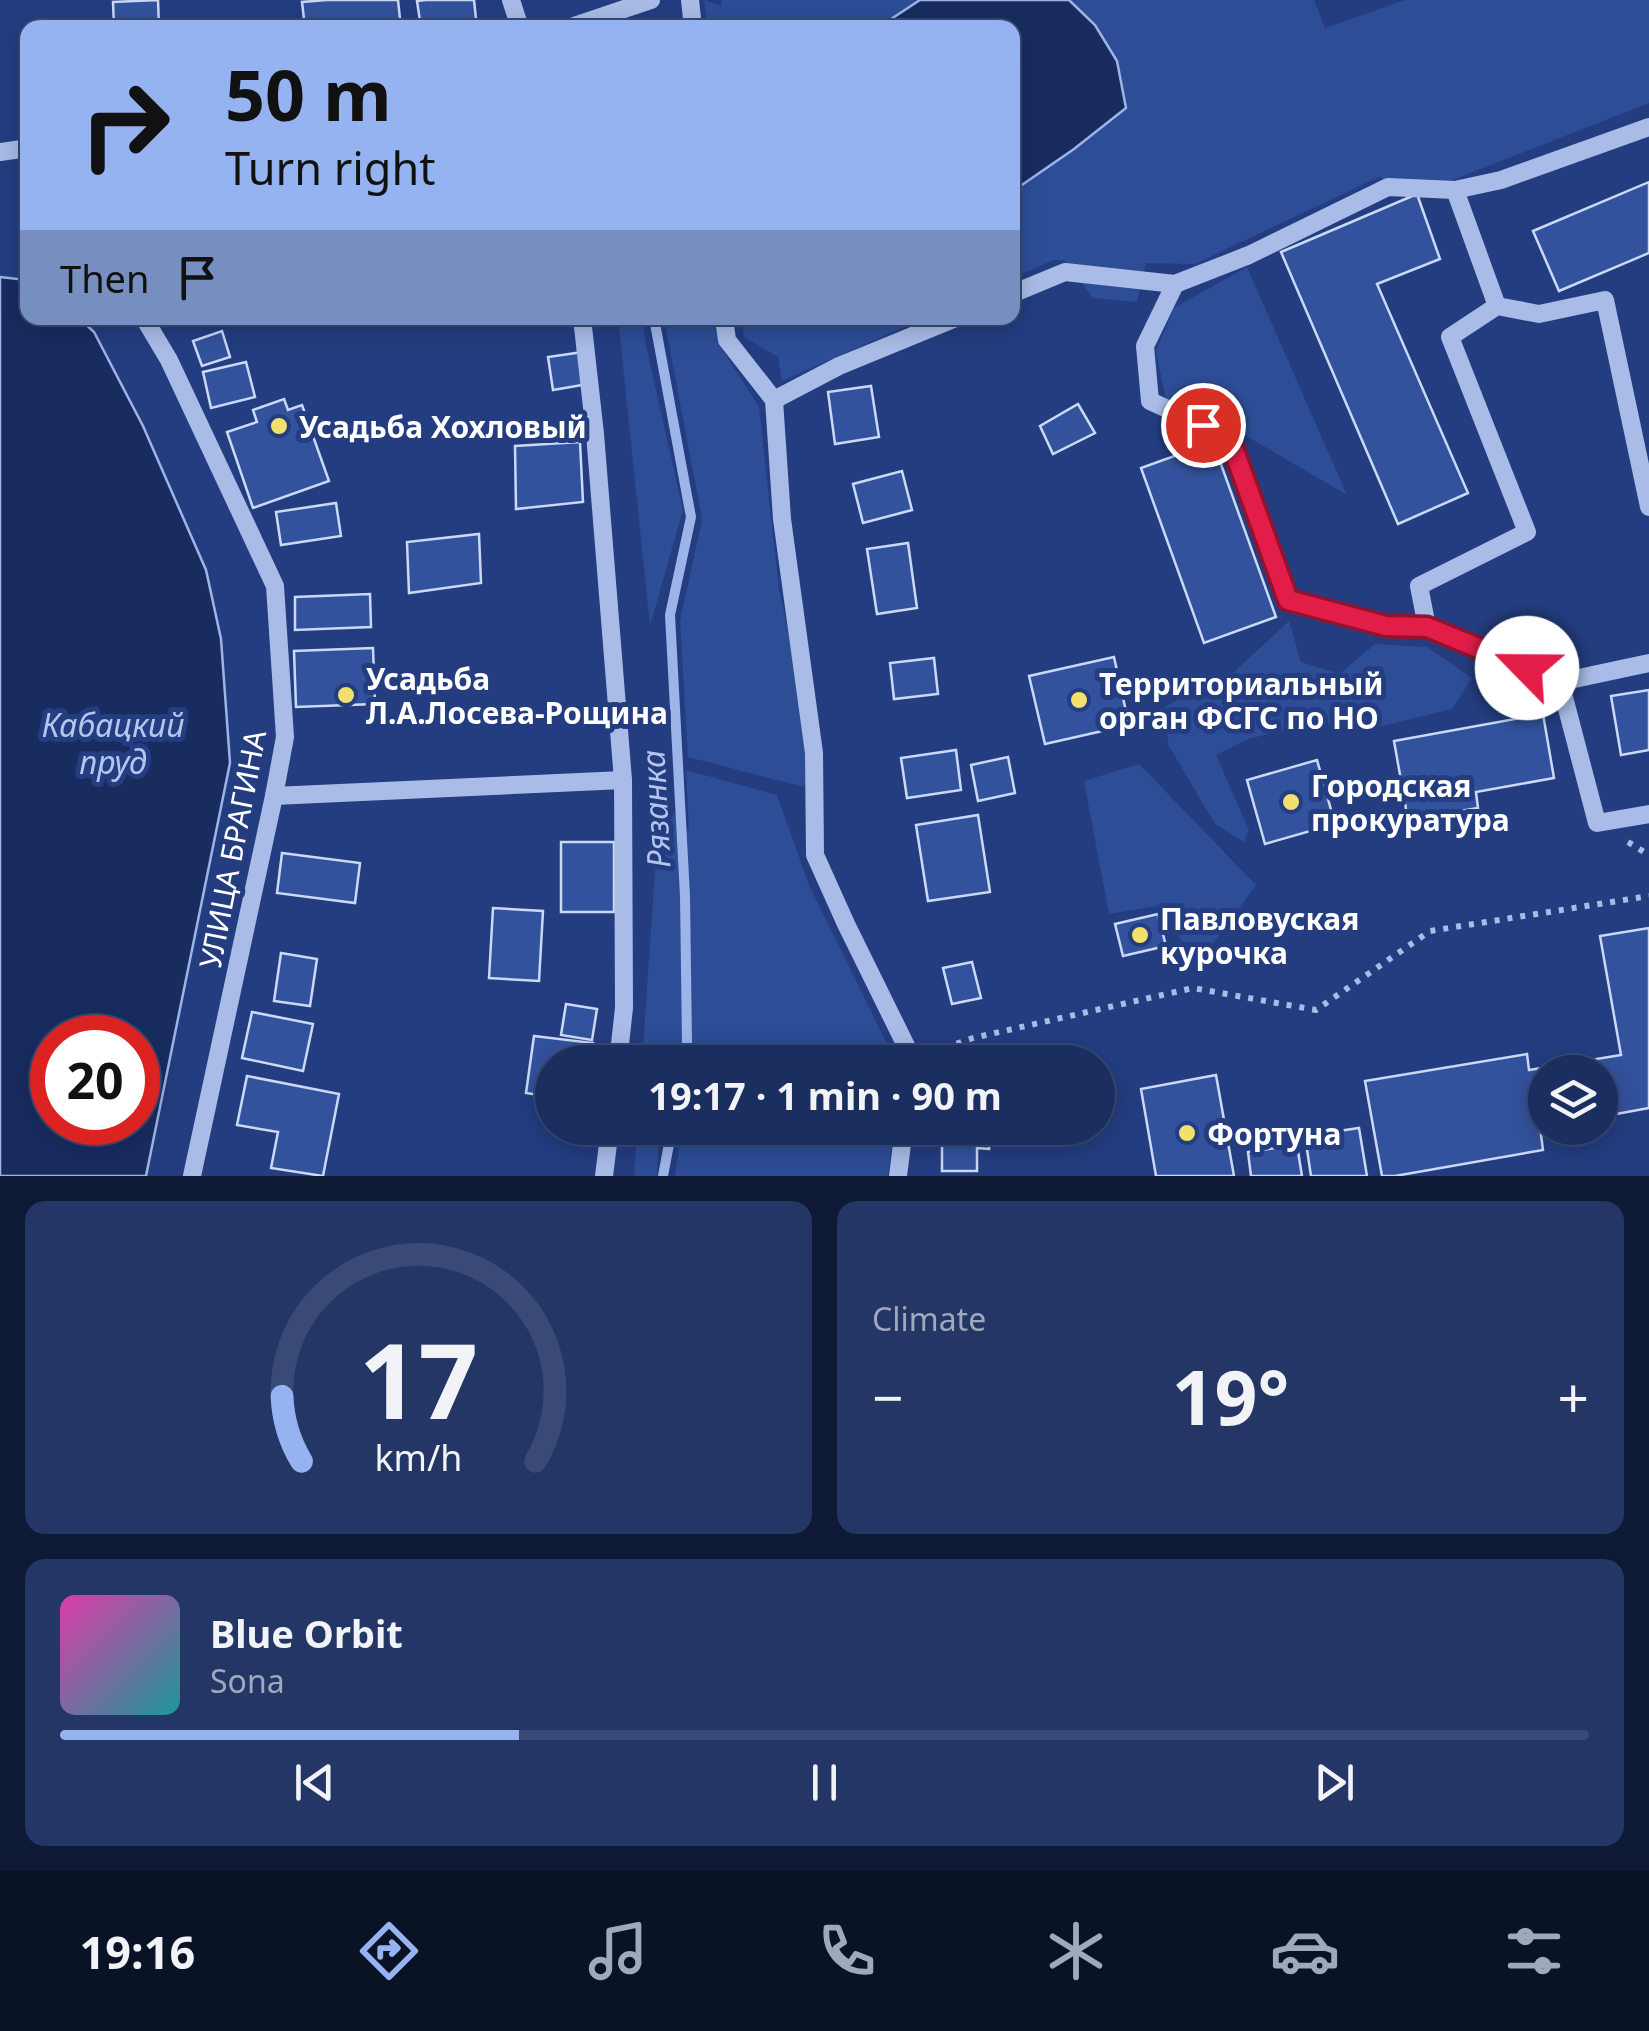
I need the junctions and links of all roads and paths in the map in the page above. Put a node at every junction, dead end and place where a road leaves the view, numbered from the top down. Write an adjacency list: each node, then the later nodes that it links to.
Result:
1 (651, 0): 2 (street)
2 (592, 20)
3 (1649, 127): 4 (street)
4 (1455, 190): 5 (street); 7 (street)
5 (1175, 284): 6 (street); 14 (street)
6 (1020, 291)
7 (1497, 306): 13 (street); 14 (street)
8 (148, 325): 18 (street, УЛИЦА БРАГИНА)
9 (583, 325): 17 (street)
10 (725, 325): 12 (street)
11 (939, 325): 12 (street)
12 (774, 400): 22 (street)
13 (1649, 507)
14 (1427, 627): 16 (street)
15 (1649, 663): 16 (street)
16 (1560, 682): 19 (street)
17 (624, 780): 18 (street); 21 (street)
18 (274, 796): 26 (street, УЛИЦА БРАГИНА)
19 (1649, 814)
20 (1649, 896): 23 (path)
21 (620, 1045)
22 (905, 1045)
23 (954, 1045)
24 (608, 1145): 27 (street)
25 (902, 1145): 28 (street)
26 (192, 1176)
27 (604, 1176)
28 (898, 1176)

